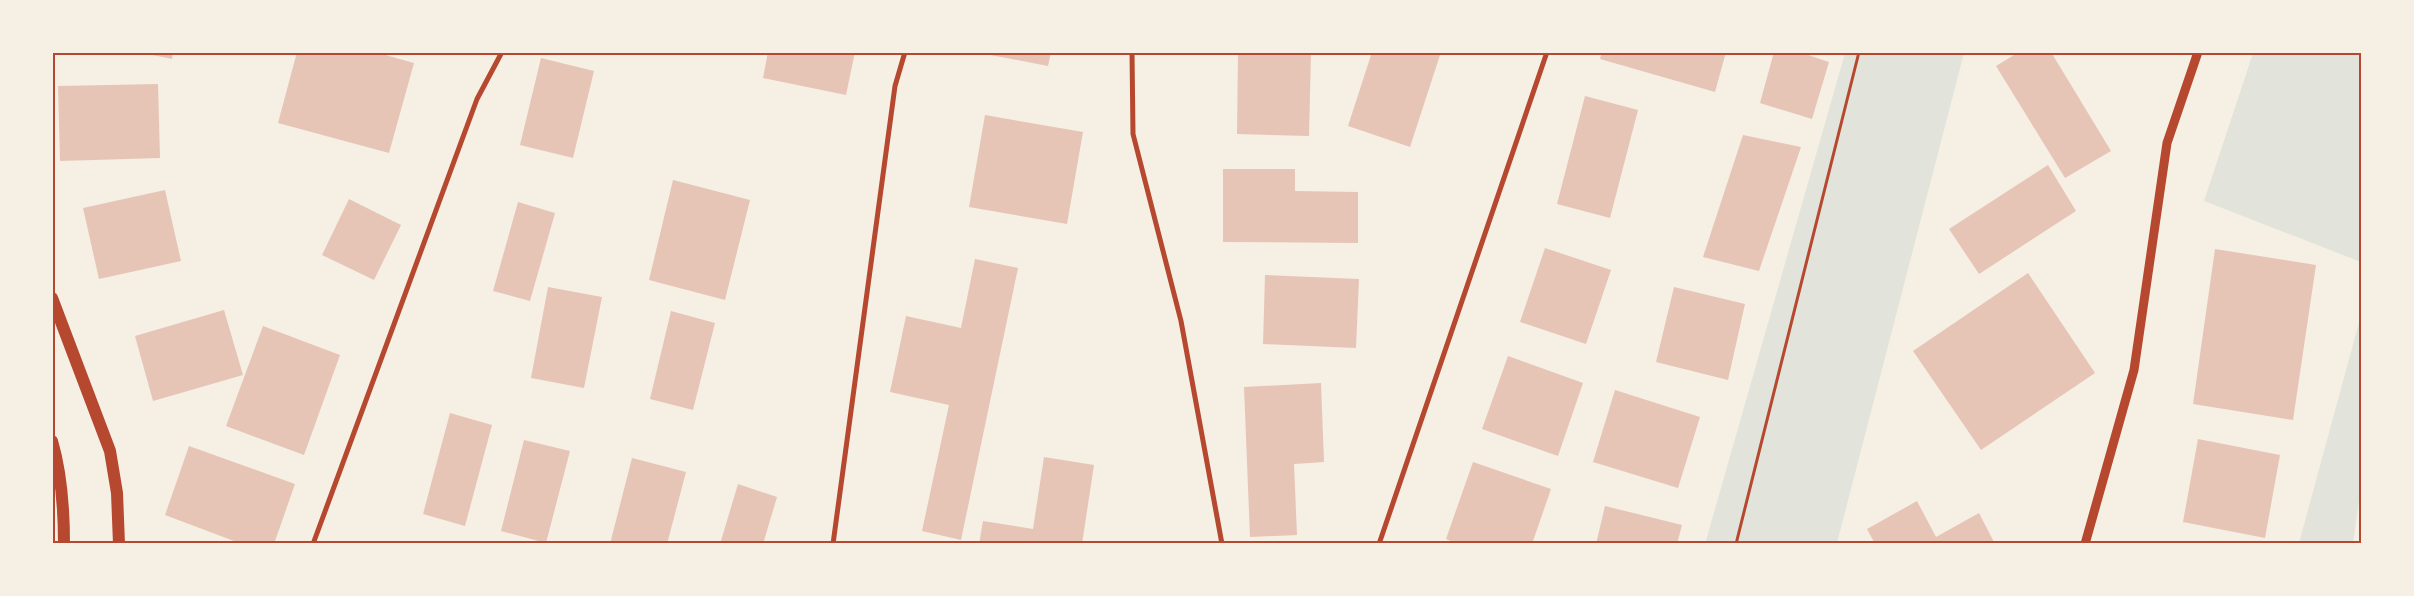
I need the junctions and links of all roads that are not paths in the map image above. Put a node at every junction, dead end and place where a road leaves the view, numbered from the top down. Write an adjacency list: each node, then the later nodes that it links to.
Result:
1 (502, 52): 10 (street)
2 (905, 52): 11 (street)
3 (1132, 52): 12 (street)
4 (1547, 52): 13 (street)
5 (2198, 52): 14 (street)
6 (52, 298): 9 (main road)
7 (52, 441): 8 (main road)
8 (64, 544)
9 (119, 544)
10 (313, 544)
11 (833, 544)
12 (1222, 544)
13 (1379, 544)
14 (2084, 544)

